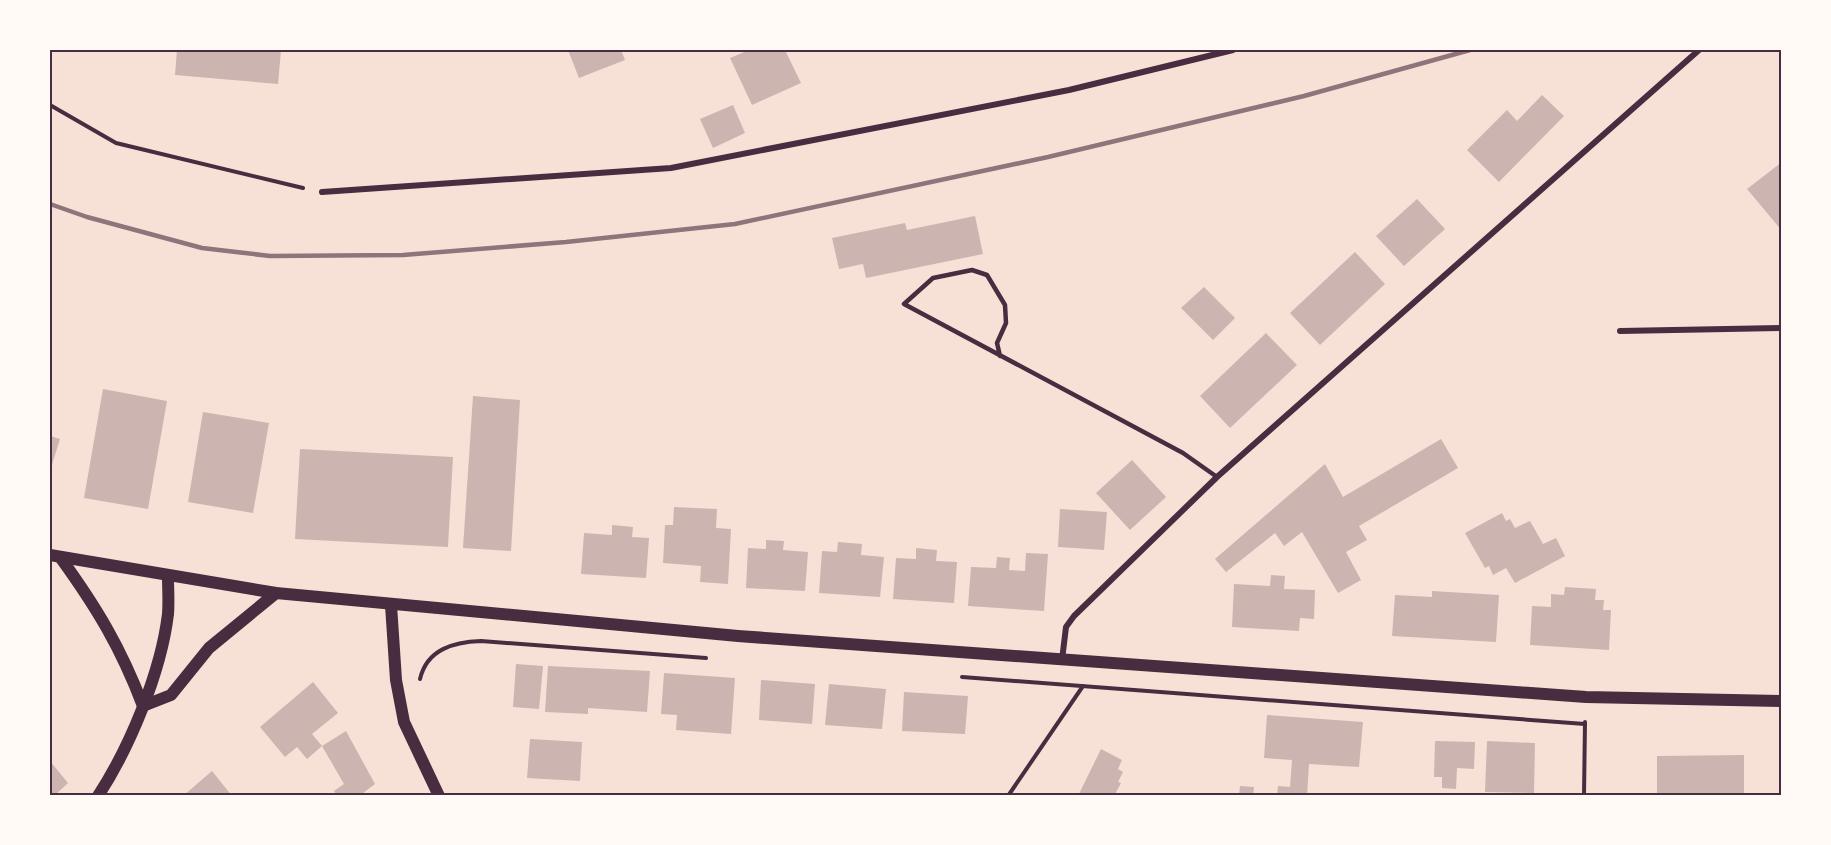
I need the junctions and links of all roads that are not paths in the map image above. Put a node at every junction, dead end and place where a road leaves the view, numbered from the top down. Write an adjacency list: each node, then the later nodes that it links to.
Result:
1 (1233, 50): 3 (street)
2 (1699, 50): 7 (street)
3 (322, 192)
4 (1782, 328): 5 (street)
5 (1620, 331)
6 (1000, 356): 6 (lane); 7 (lane)
7 (1217, 477): 12 (street)
8 (55, 556): 9 (main road); 14 (main road)
9 (168, 577): 10 (main road); 14 (main road)
10 (276, 593): 11 (main road); 14 (main road)
11 (391, 605): 12 (main road); 16 (main road)
12 (1062, 661): 13 (main road)
13 (1782, 701)
14 (143, 706): 15 (main road)
15 (99, 795)
16 (438, 795)

